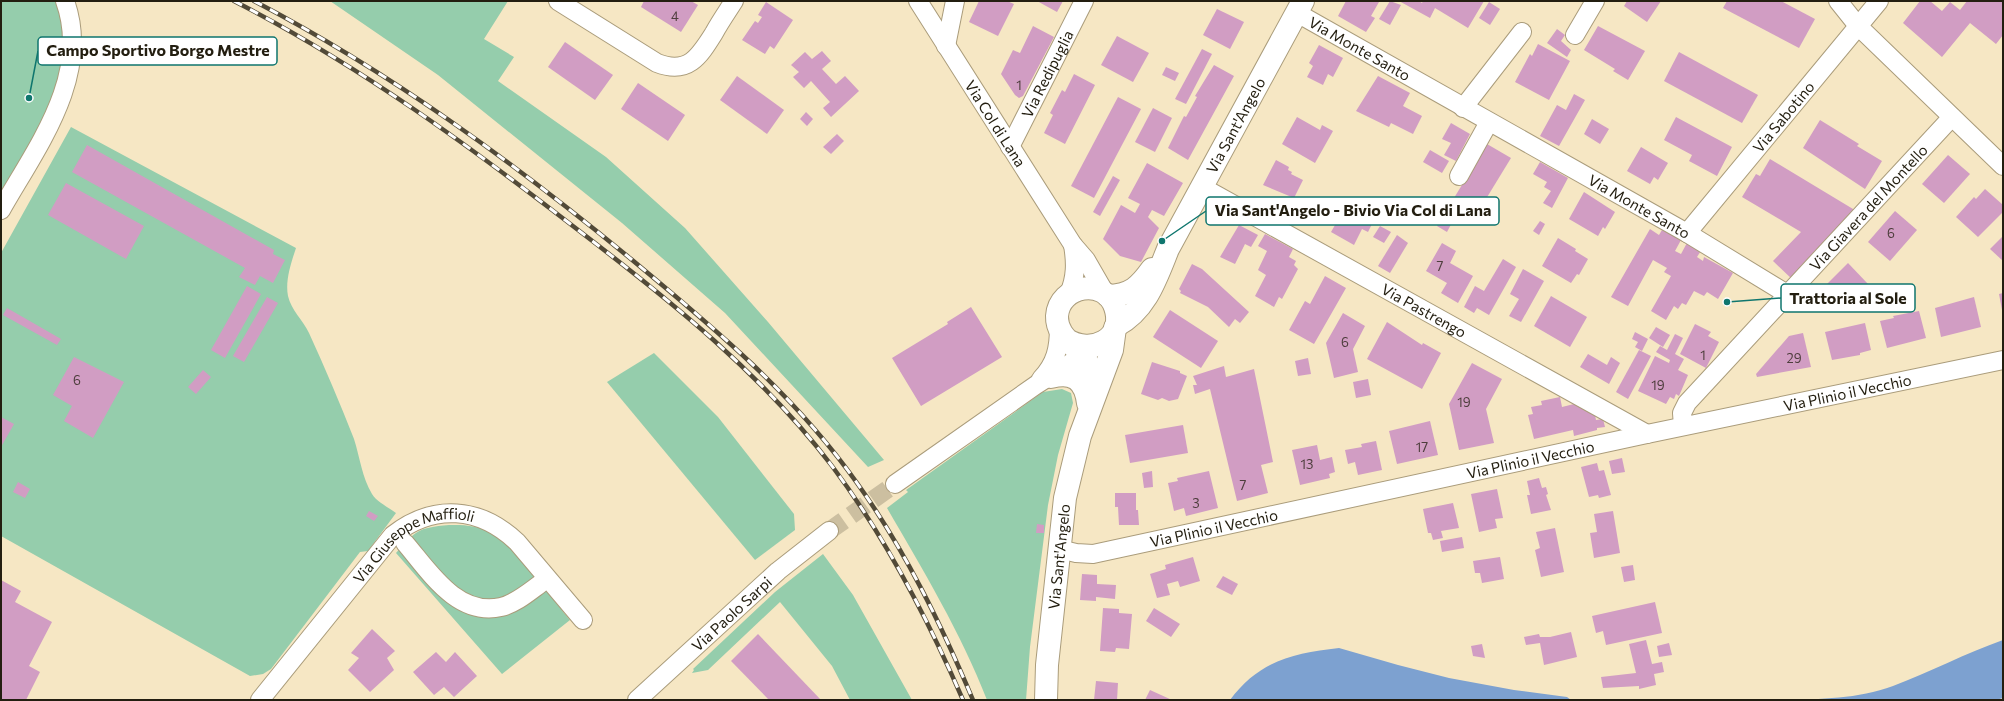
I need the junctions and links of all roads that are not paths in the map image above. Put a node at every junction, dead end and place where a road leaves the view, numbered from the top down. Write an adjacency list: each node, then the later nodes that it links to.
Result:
1 (66, 1): 22 (street)
2 (558, 1): 3 (street)
3 (734, 1)
4 (918, 1): 14 (street, Via Col di Lana)
5 (955, 1): 14 (street)
6 (1084, 1): 18 (street, Via Redipuglia)
7 (1595, 1): 13 (street)
8 (1838, 1): 11 (street)
9 (1878, 1): 11 (street, Via Sabotino)
10 (1300, 7): 15 (street, Via Monte Santo); 21 (street, Via Sant'Angelo)
11 (1858, 26): 16 (street); 23 (street, Via Sabotino)
12 (1522, 32): 15 (street)
13 (1575, 35)
14 (946, 46): 18 (street, Via Col di Lana)
15 (1463, 108): 17 (street, Via Monte Santo)
16 (1952, 117): 19 (street); 27 (street, Via Giavera del Montello)
17 (1489, 122): 20 (street); 23 (street, Via Monte Santo)
18 (1010, 147): 24 (street, Via Col di Lana)
19 (2003, 166)
20 (1459, 176)
21 (1202, 187): 25 (street, Via Sant'Angelo); 36 (street, Via Pastrengo)
22 (1, 210)
23 (1687, 233): 27 (street, Via Monte Santo)
24 (1073, 245): 26 (street, Via Col di Lana); 28 (street, Via Col di Lana)
25 (1168, 250): 28 (street, Via Sant'Angelo); 29 (street, Via Sant'Angelo)
26 (1069, 294): 28 (street, Via Sant'Angelo); 30 (street)
27 (1787, 294): 35 (street, Via Giavera del Montello)
28 (1106, 295): 29 (street, Via Sant'Angelo)
29 (1112, 332): 30 (street, Via Sant'Angelo); 31 (street); 34 (street, Via Sant'Angelo)
30 (1063, 333): 31 (street, Via Sant'Angelo); 33 (street)
31 (1084, 356): 33 (street); 34 (street, Via Sant'Angelo)
32 (2003, 360): 35 (street, Via Plinio il Vecchio)
33 (1043, 381): 34 (street); 37 (street)
34 (1088, 410): 40 (street, Via Sant'Angelo)
35 (1683, 426): 36 (street, Via Plinio il Vecchio)
36 (1647, 434): 40 (street, Via Plinio il Vecchio)
37 (894, 484)
38 (829, 531): 44 (street, Via Paolo Sarpi)
39 (405, 544): 41 (street)
40 (1059, 549): 45 (street, Via Sant'Angelo)
41 (540, 584)
42 (582, 620): 43 (street, Via Giuseppe Maffioli)
43 (260, 700)
44 (637, 700)
45 (1046, 700)

